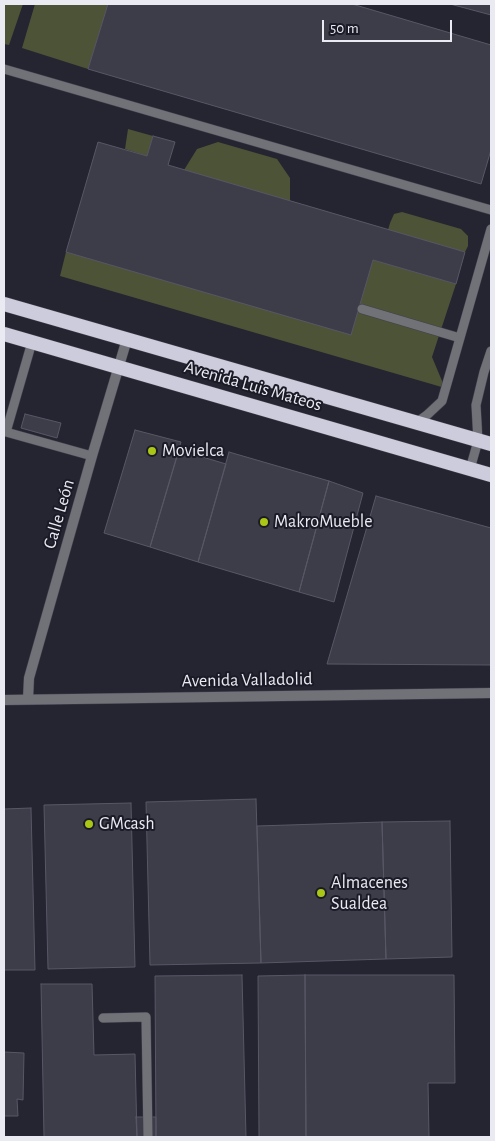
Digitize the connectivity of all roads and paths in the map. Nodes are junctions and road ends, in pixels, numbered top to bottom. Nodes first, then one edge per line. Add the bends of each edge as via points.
1 (4, 69) edge
2 (491, 210) edge
3 (491, 229) edge
4 (4, 304) edge
5 (362, 309) dead end
6 (4, 334) edge
7 (460, 338) junction
8 (127, 339) junction
9 (32, 342) junction
10 (491, 351) edge
11 (118, 367) junction
12 (416, 424) junction
13 (485, 443) edge
14 (92, 456) junction
15 (470, 469) junction
16 (491, 475) edge
17 (491, 693) edge
18 (28, 699) junction
19 (4, 700) edge
20 (103, 1018) dead end
21 (148, 1137) edge

1 - 2 lane
3 - 7 lane
4 - 8 highway, Avenida Luis Mateos
5 - 7 lane
6 - 9 highway, Avenida Luis Mateos
7 - 12 lane via 442,401
8 - 11 street, Calle León
8 - 12 highway, Avenida Luis Mateos
9 - 11 highway, Avenida Luis Mateos
9 - 14 lane via 6,432
10 - 13 lane via 476,405
11 - 14 street, Calle León
11 - 15 highway, Avenida Luis Mateos
12 - 13 highway, Avenida Luis Mateos
13 - 15 lane
14 - 18 street, Calle León via 29,678
15 - 16 highway, Avenida Luis Mateos
17 - 18 street, Avenida Valladolid
18 - 19 street, Avenida Valladolid
20 - 21 lane via 146,1018

